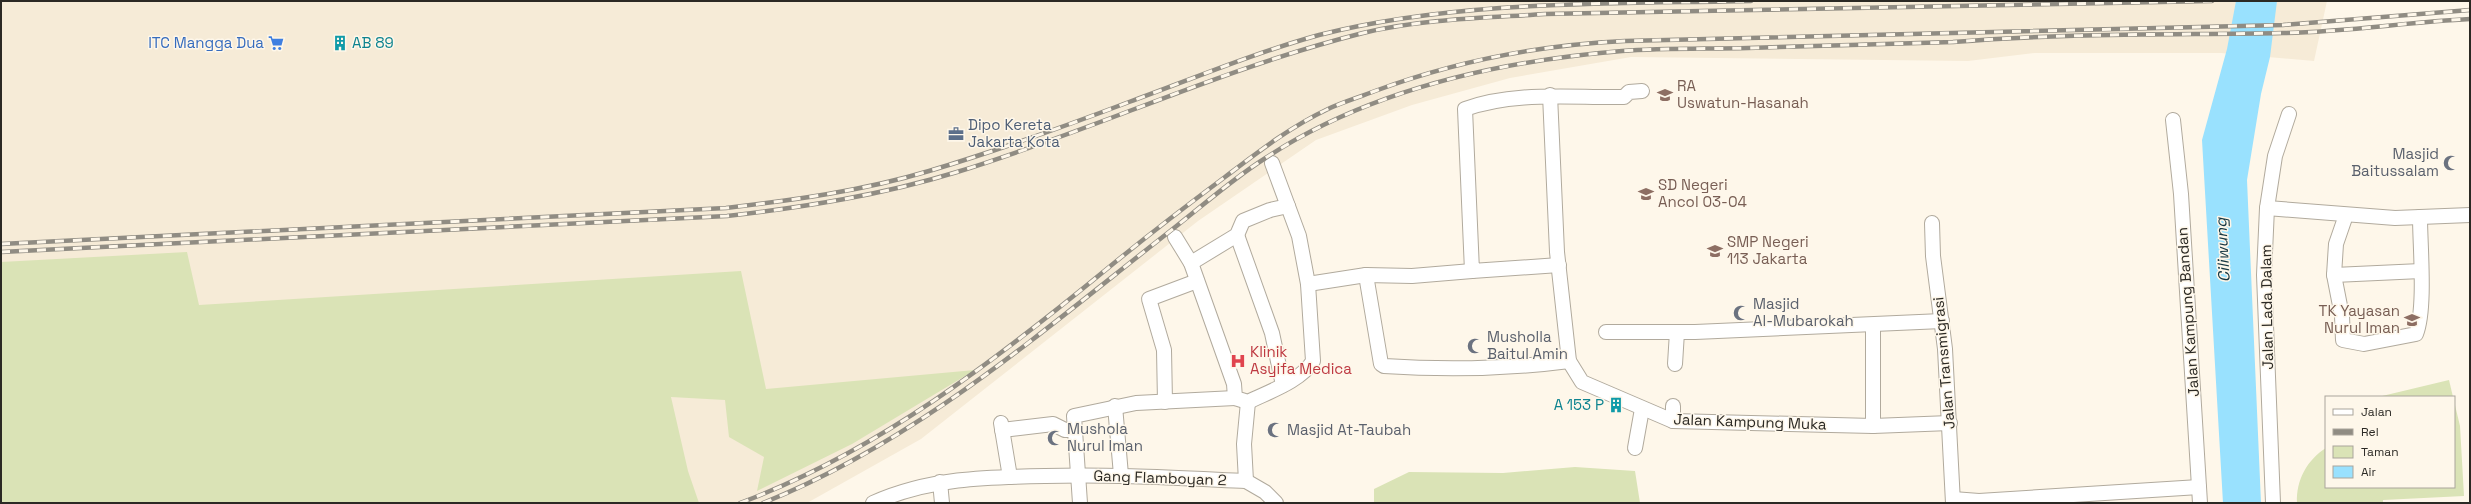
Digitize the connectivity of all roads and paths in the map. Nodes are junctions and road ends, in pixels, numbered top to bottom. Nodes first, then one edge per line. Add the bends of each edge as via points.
1 (1642, 91) dead end
2 (1550, 95) junction
3 (2289, 114) dead end
4 (2173, 120) dead end
5 (1272, 164) dead end
6 (1288, 206) junction
7 (2267, 208) junction
8 (2346, 214) junction
9 (2470, 215) edge
10 (2420, 217) junction
11 (1932, 223) dead end
12 (1237, 234) junction
13 (1175, 237) dead end
14 (1191, 263) junction
15 (1558, 265) junction
16 (1472, 271) junction
17 (2421, 271) junction
18 (1366, 275) junction
19 (2334, 276) junction
20 (1197, 280) junction
21 (1308, 284) junction
22 (1942, 321) junction
23 (1873, 326) junction
24 (1606, 332) dead end
25 (1677, 332) junction
26 (1569, 361) junction
27 (1675, 364) dead end
28 (1283, 385) junction
29 (1241, 400) junction
30 (1165, 402) junction
31 (1115, 406) junction
32 (1673, 406) dead end
33 (1642, 409) junction
34 (1673, 421) junction
35 (1950, 423) junction
36 (1873, 426) junction
37 (1075, 430) junction
38 (1635, 448) dead end
39 (1078, 475) junction
40 (1121, 475) junction
41 (1010, 477) junction
42 (1246, 481) junction
43 (940, 482) junction
44 (2199, 487) junction
45 (1953, 501) edge
46 (873, 503) edge
47 (942, 503) edge
48 (1080, 503) edge
49 (1276, 503) edge
50 (2200, 503) edge
51 (2273, 503) edge

1 - 2 street via 1629,92 1624,97 1575,98
2 - 15 street
2 - 16 street via 1465,109
3 - 7 street, Jalan Lada Dalam via 2275,156
4 - 44 street, Jalan Kampung Bandan via 2181,194
5 - 6 street
6 - 12 street via 1243,221
6 - 21 street via 1298,233
7 - 8 street
7 - 51 street, Jalan Lada Dalam via 2264,275
8 - 10 street
8 - 19 street via 2336,244
9 - 10 street
10 - 17 street
11 - 22 street, Jalan Transmigrasi
12 - 14 street
12 - 28 street via 1272,333
13 - 14 street
14 - 20 street
15 - 16 street
15 - 26 street
16 - 18 street via 1412,276
17 - 19 street
17 - 19 street via 2420,325 2416,334 2364,344 2343,340 2342,316
18 - 21 street
18 - 26 street via 1381,364 1384,366 1455,369
20 - 29 street
20 - 30 street via 1149,300 1164,350
21 - 28 street via 1313,361
22 - 23 street
22 - 35 street, Jalan Transmigrasi
23 - 25 street
23 - 36 street
24 - 25 street
25 - 27 street
26 - 33 street, Jalan Kampung Muka via 1582,382
28 - 29 street
29 - 30 street
29 - 42 street
30 - 31 street via 1136,402
31 - 37 street via 1074,416
31 - 40 street
32 - 34 street
33 - 34 street, Jalan Kampung Muka
33 - 38 street
34 - 36 street, Jalan Kampung Muka
35 - 36 street, Jalan Kampung Muka
35 - 45 street, Jalan Transmigrasi
37 - 39 street
37 - 41 street via 1065,430 1053,424 1002,427
39 - 40 street, Gang Flamboyan 2
39 - 41 street
39 - 48 street, Gang Flamboyan 2
40 - 42 street, Gang Flamboyan 2
41 - 43 street
42 - 49 street via 1265,492
43 - 46 street via 917,486
43 - 47 street
44 - 45 street
44 - 50 street, Jalan Kampung Bandan

